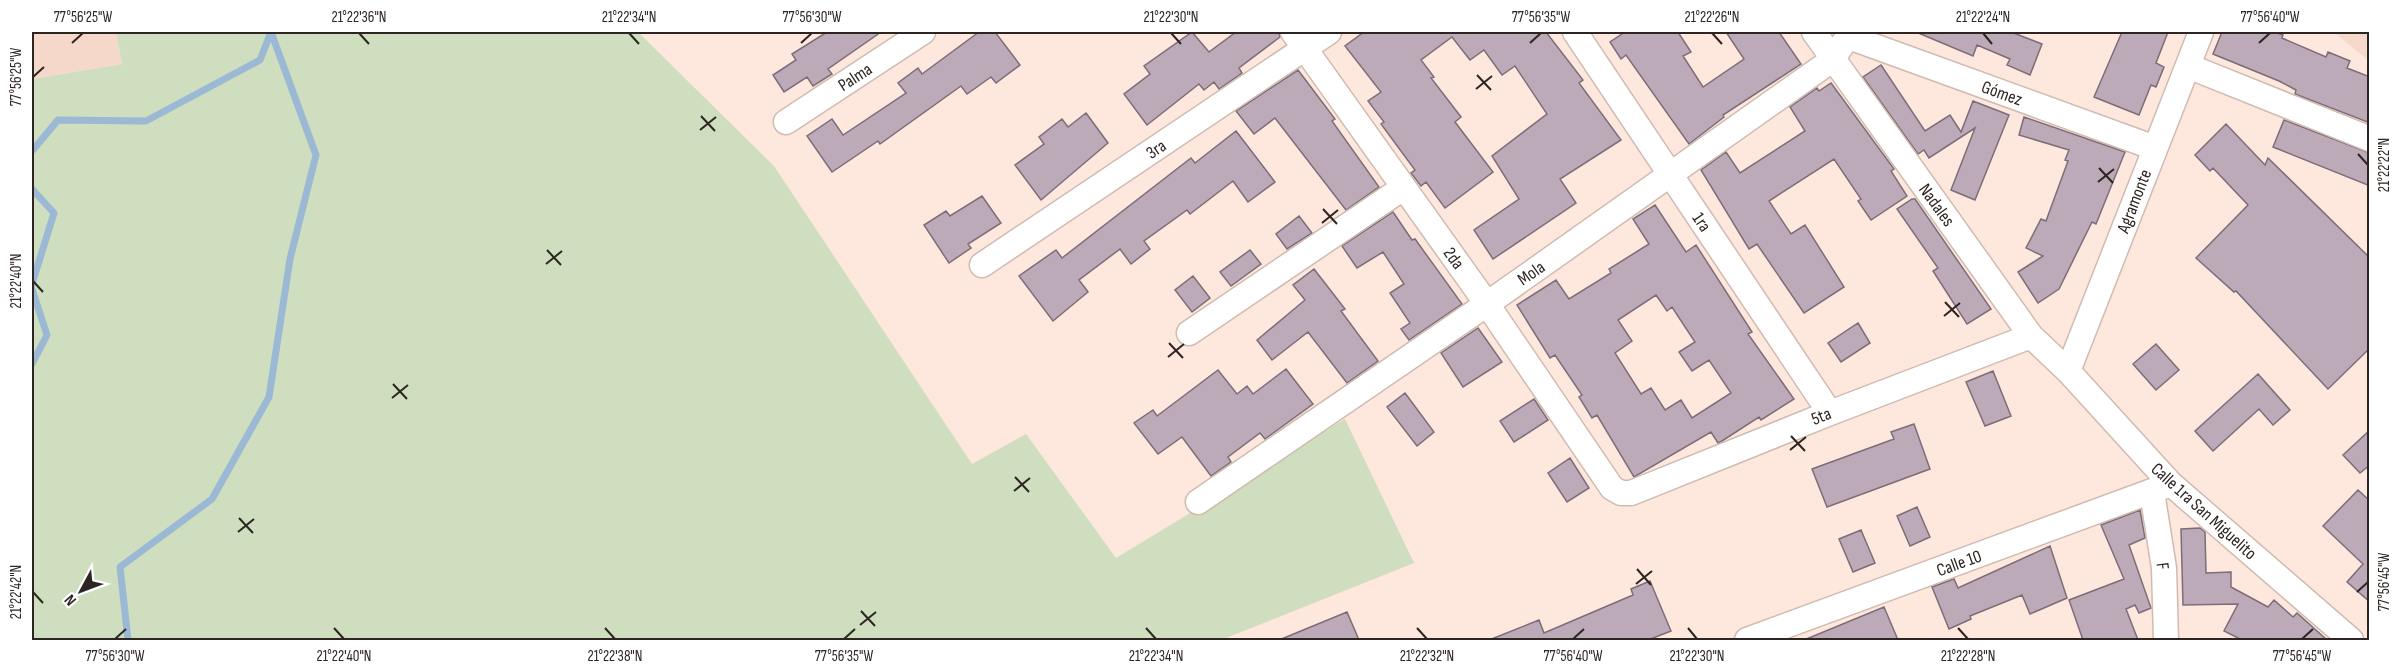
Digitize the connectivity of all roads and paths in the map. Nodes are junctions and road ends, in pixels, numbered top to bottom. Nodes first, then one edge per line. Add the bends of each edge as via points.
1 (923, 32) edge
2 (1329, 32) edge
3 (1575, 32) edge
4 (1814, 32) edge
5 (2201, 32) edge
6 (1850, 34) edge
7 (1299, 41) edge
8 (1833, 60) junction
9 (2188, 66) junction
10 (786, 122) dead end
11 (2370, 139) edge
12 (2155, 148) junction
13 (1671, 175) junction
14 (1403, 188) junction
15 (982, 264) dead end
16 (1487, 304) junction
17 (1190, 333) dead end
18 (2031, 336) junction
19 (2067, 371) junction
20 (1830, 413) junction
21 (1612, 488) joint
22 (2161, 488) junction
23 (1198, 502) dead end
24 (1747, 640) edge
25 (2166, 640) edge
26 (2351, 640) edge

1 - 10 street, Palma
2 - 7 street, 3ra
3 - 13 street, 1ra
4 - 8 street, Nadales
5 - 9 street, Agramonte
6 - 8 street, Mola
6 - 12 street, Gómez
7 - 14 street, 2da
7 - 15 street, 3ra
8 - 13 street, Mola
8 - 18 street, Nadales
9 - 11 street
9 - 12 street, Agramonte
12 - 19 street, Agramonte
13 - 16 street, Mola
13 - 20 street, 1ra
14 - 16 street, 2da
14 - 17 street
16 - 21 street, 2da
16 - 23 street, Mola
18 - 19 street, Nadales
18 - 20 street, 5ta
19 - 22 street, Calle 1ra San Miguelito
20 - 21 street, 5ta via 1631,493
22 - 24 street, Calle 10
22 - 25 street, F
22 - 26 street, Calle 1ra San Miguelito

